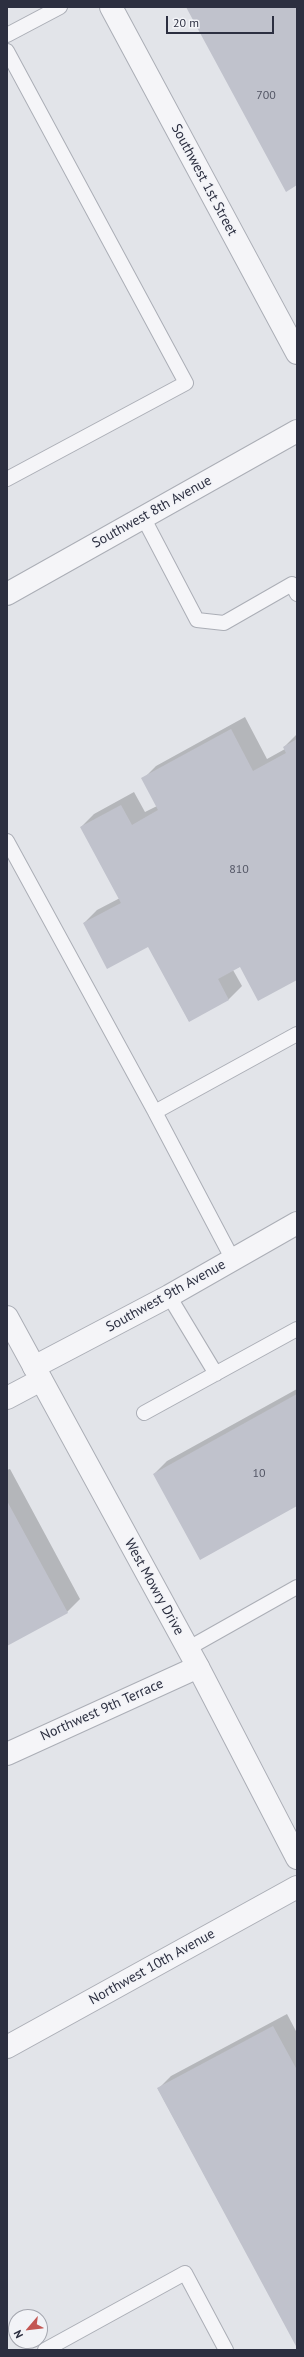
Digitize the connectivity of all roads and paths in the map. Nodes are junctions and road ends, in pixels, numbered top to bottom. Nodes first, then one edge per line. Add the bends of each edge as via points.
1 (60, 7) edge
2 (111, 7) edge
3 (7, 35) edge
4 (7, 51) edge
5 (297, 353) edge
6 (297, 431) edge
7 (7, 479) edge
8 (143, 517) junction
9 (7, 594) edge
10 (297, 594) edge
11 (7, 841) edge
12 (297, 1034) edge
13 (156, 1112) junction
14 (297, 1223) edge
15 (233, 1260) junction
16 (170, 1296) junction
17 (7, 1317) edge
18 (297, 1329) edge
19 (38, 1373) junction
20 (216, 1374) junction
21 (7, 1398) edge
22 (144, 1413) dead end
23 (297, 1587) edge
24 (193, 1658) junction
25 (7, 1754) edge
26 (297, 1858) edge
27 (297, 1887) edge
28 (7, 2047) edge
29 (45, 2350) edge
30 (226, 2350) edge

1 - 3 lane
2 - 5 street, Southwest 1st Street
4 - 7 lane via 186,383
6 - 8 street, Southwest 8th Avenue
8 - 9 street, Southwest 8th Avenue
8 - 10 lane via 198,620 224,623 292,584
11 - 13 lane
12 - 13 lane
13 - 15 lane
14 - 15 street, Southwest 9th Avenue
15 - 16 street, Southwest 9th Avenue
16 - 19 street, Southwest 9th Avenue
16 - 20 lane
17 - 19 street, West Mowry Drive
18 - 20 lane
19 - 21 street, Southwest 9th Avenue
19 - 24 street, West Mowry Drive
20 - 22 lane
23 - 24 lane
24 - 25 street, Northwest 9th Terrace
24 - 26 street, West Mowry Drive
27 - 28 street, Northwest 10th Avenue
29 - 30 lane via 185,2273

